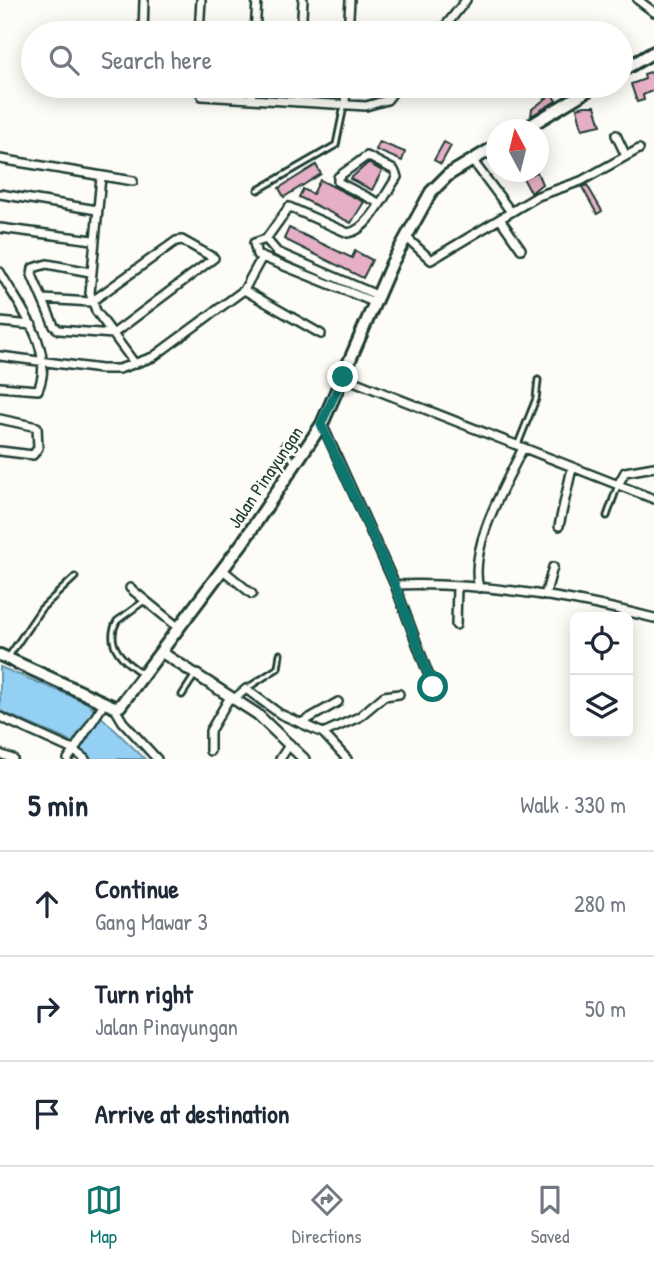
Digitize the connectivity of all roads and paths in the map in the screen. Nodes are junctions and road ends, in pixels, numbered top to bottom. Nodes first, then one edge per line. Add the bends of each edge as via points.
1 (145, 0) edge
2 (201, 0) edge
3 (257, 0) edge
4 (303, 0) edge
5 (350, 0) edge
6 (466, 0) edge
7 (638, 0) edge
8 (654, 12) edge
9 (144, 21) edge
10 (200, 21) edge
11 (256, 21) edge
12 (302, 21) edge
13 (349, 21) edge
14 (449, 21) edge
15 (654, 52) edge
16 (633, 64) edge
17 (235, 98) edge
18 (298, 98) edge
19 (345, 98) edge
20 (389, 98) edge
21 (575, 98) edge
22 (251, 99) joint
23 (298, 102) junction
24 (345, 104) junction
25 (541, 119) edge
26 (616, 135) dead end
27 (639, 149) dead end
28 (486, 153) edge
29 (626, 156) junction
30 (0, 159) edge
31 (473, 161) junction
32 (101, 177) junction
33 (133, 181) dead end
34 (258, 190) dead end
35 (0, 194) edge
36 (379, 203) junction
37 (97, 210) junction
38 (511, 212) junction
39 (500, 219) junction
40 (0, 228) edge
41 (406, 237) junction
42 (266, 239) junction
43 (93, 240) junction
44 (521, 249) dead end
45 (262, 257) junction
46 (280, 258) junction
47 (0, 272) edge
48 (90, 272) junction
49 (0, 290) edge
50 (244, 290) junction
51 (11, 291) junction
52 (43, 299) junction
53 (378, 299) junction
54 (91, 302) junction
55 (0, 322) edge
56 (32, 325) junction
57 (113, 334) junction
58 (321, 334) dead end
59 (0, 356) edge
60 (42, 362) junction
61 (135, 363) junction
62 (343, 377) junction
63 (538, 380) dead end
64 (0, 387) edge
65 (0, 419) edge
66 (321, 424) junction
67 (520, 447) junction
68 (0, 451) edge
69 (305, 451) junction
70 (296, 464) junction
71 (654, 467) edge
72 (572, 468) junction
73 (618, 485) junction
74 (654, 499) edge
75 (607, 516) dead end
76 (559, 526) dead end
77 (553, 567) dead end
78 (223, 570) junction
79 (75, 577) dead end
80 (395, 585) junction
81 (457, 586) junction
82 (479, 588) junction
83 (130, 589) dead end
84 (252, 594) dead end
85 (545, 596) junction
86 (145, 601) junction
87 (654, 618) edge
88 (456, 625) dead end
89 (179, 628) junction
90 (161, 652) junction
91 (280, 654) dead end
92 (4, 656) edge
93 (144, 675) junction
94 (195, 676) junction
95 (433, 687) dead end
96 (246, 689) junction
97 (399, 694) dead end
98 (182, 695) dead end
99 (232, 698) junction
100 (338, 702) dead end
101 (109, 707) junction
102 (0, 717) edge
103 (301, 723) junction
104 (323, 733) junction
105 (290, 744) junction
106 (74, 748) junction
107 (210, 751) dead end
108 (0, 754) edge
109 (13, 759) edge
110 (68, 759) edge
111 (85, 759) edge
112 (158, 759) edge
113 (280, 759) edge
114 (304, 759) edge
115 (348, 759) edge

1 - 9 street
2 - 10 street
3 - 11 street
4 - 12 street
5 - 13 street
6 - 14 street
7 - 8 street
15 - 16 main road
17 - 22 street
18 - 23 street
19 - 24 street
20 - 24 street via 371,106
21 - 25 main road
22 - 23 street
23 - 24 street
24 - 34 lane via 336,145
26 - 29 street
27 - 29 street
28 - 31 main road, Jalan Pinayungan
29 - 38 street
30 - 32 street
31 - 38 street
31 - 41 main road, Jalan Pinayungan via 440,182
32 - 33 street
32 - 37 street
35 - 37 street
36 - 36 street via 397,173 367,156 338,177
36 - 42 street via 359,229 348,233 289,207
37 - 43 street
38 - 39 street
39 - 41 street via 431,260
39 - 44 street
40 - 43 street
41 - 53 main road, Jalan Pinayungan
42 - 45 street via 257,240 253,248
42 - 46 street
43 - 48 street
45 - 46 street
45 - 50 street
46 - 53 street
47 - 51 street
48 - 52 street via 35,265 32,275
48 - 54 street
49 - 51 street
50 - 58 street
50 - 61 street via 153,357
51 - 56 street
52 - 54 street
52 - 57 street via 59,330
53 - 62 main road, Jalan Pinayungan
54 - 57 street
54 - 57 street via 176,241 212,255 212,261
55 - 56 street
56 - 60 street
57 - 61 street
59 - 60 street
60 - 61 street via 101,369
60 - 64 street via 38,390
62 - 66 main road, Jalan Pinayungan
62 - 67 street
63 - 67 lane
65 - 68 street via 32,424 39,434 33,455
66 - 69 main road, Jalan Pinayungan
66 - 80 street
67 - 72 street
67 - 82 street via 484,531 476,568
69 - 70 main road, Jalan Pinayungan
69 - 70 lane via 292,443 283,447
70 - 78 main road, Jalan Pinayungan
71 - 73 street via 625,472
72 - 73 street
72 - 76 street
73 - 74 street
73 - 75 lane
77 - 85 street
78 - 84 street
78 - 89 main road, Jalan Pinayungan
79 - 92 lane via 41,609
80 - 81 street
80 - 95 street
81 - 82 street
81 - 88 street
82 - 85 street
83 - 86 street
85 - 87 street
86 - 89 street
86 - 93 lane via 117,621 112,638 122,658
89 - 90 main road, Jalan Pinayungan
90 - 93 main road, Jalan Pinayungan
90 - 94 street
91 - 96 lane via 278,668
92 - 101 main road
93 - 101 main road, Jalan Pinayungan
94 - 98 lane
94 - 99 street
96 - 99 street
96 - 103 street
97 - 104 street via 384,696 359,717
99 - 105 street
99 - 107 street via 209,731
100 - 103 street
101 - 106 street
101 - 112 street
102 - 106 street
103 - 104 street
104 - 115 street
105 - 113 street
105 - 114 street
106 - 110 street
106 - 111 street
108 - 109 street

